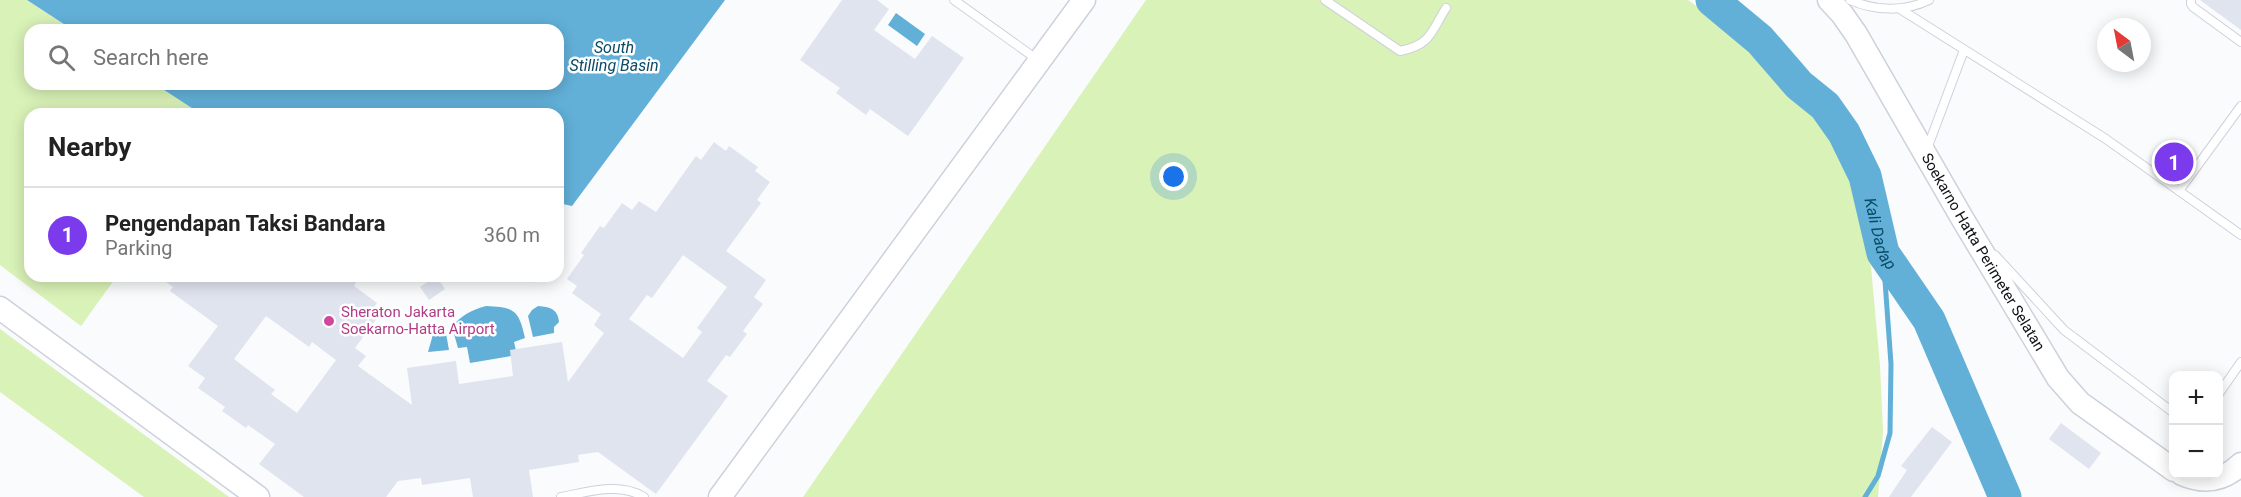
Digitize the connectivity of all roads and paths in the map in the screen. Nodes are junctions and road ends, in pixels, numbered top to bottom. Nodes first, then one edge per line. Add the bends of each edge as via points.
1 (954, 0) edge
2 (1084, 0) edge
3 (1325, 0) edge
4 (1829, 0) edge
5 (1850, 0) edge
6 (1929, 0) edge
7 (2191, 0) edge
8 (1446, 8) dead end
9 (1900, 9) junction
10 (2241, 42) edge
11 (1964, 50) junction
12 (1039, 60) junction
13 (2241, 106) edge
14 (1925, 155) junction
15 (2179, 191) junction
16 (1962, 218) junction
17 (2241, 235) edge
18 (0, 308) edge
19 (2241, 362) edge
20 (2223, 388) edge
21 (2169, 410) edge
22 (2241, 464) edge
23 (2169, 466) edge
24 (2223, 476) edge
25 (2197, 479) edge
26 (2214, 479) edge
27 (258, 497) edge
28 (561, 497) edge
29 (644, 497) edge
30 (720, 497) edge

1 - 12 lane
2 - 12 street
3 - 8 lane via 1400,51 1426,41
4 - 14 street, Soekarno Hatta Perimeter Selatan via 1856,34
5 - 9 lane via 1863,6
6 - 9 lane
7 - 10 lane via 2193,7
9 - 11 lane
11 - 14 lane
11 - 15 lane via 2106,139
12 - 30 street
13 - 15 lane
14 - 16 street, Soekarno Hatta Perimeter Selatan
15 - 17 lane
16 - 21 lane via 2064,330
16 - 23 street, Soekarno Hatta Perimeter Selatan via 2072,396
18 - 27 street
19 - 20 lane
22 - 24 street
25 - 26 street
28 - 29 lane via 623,489

